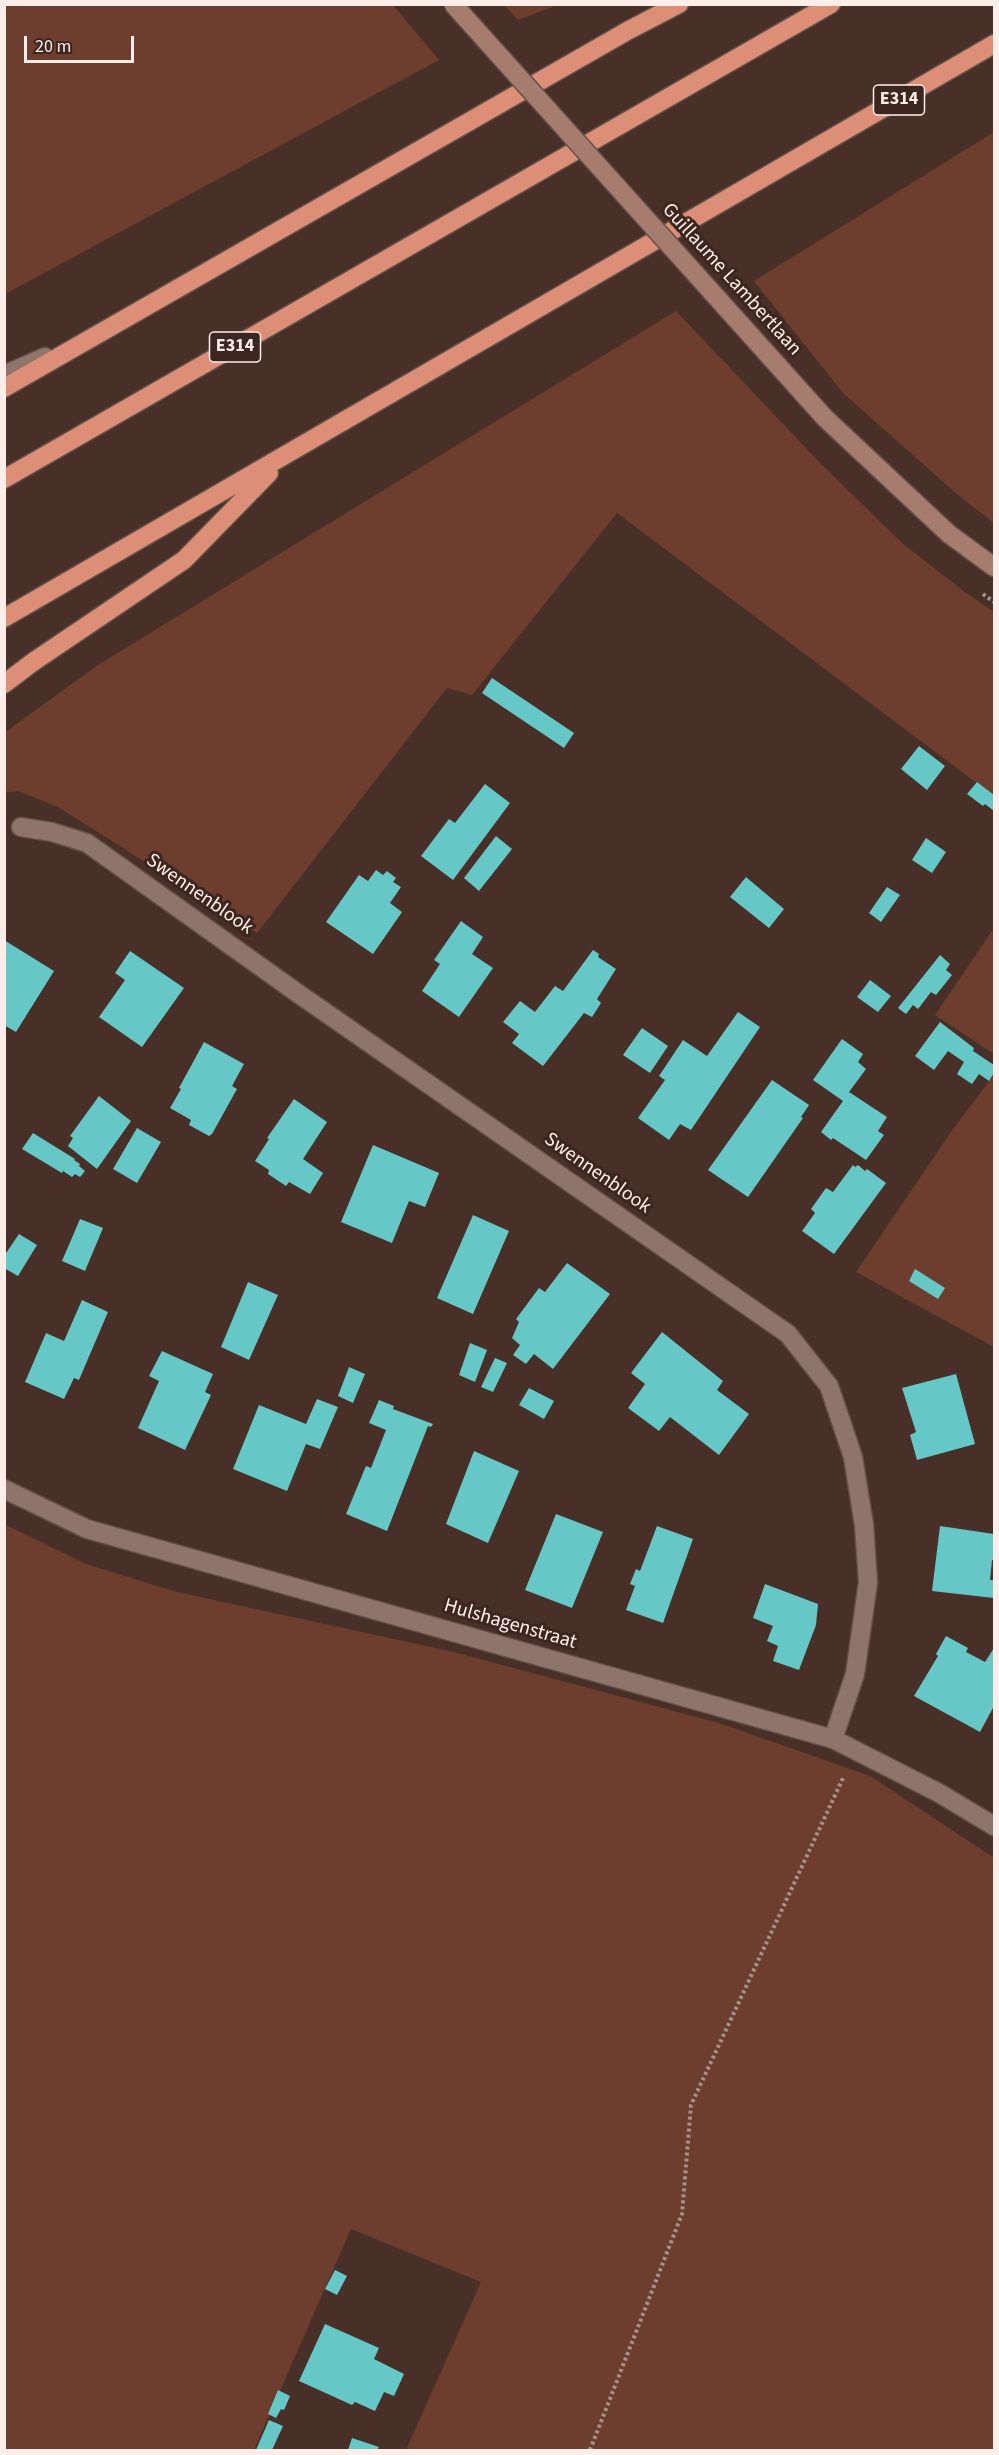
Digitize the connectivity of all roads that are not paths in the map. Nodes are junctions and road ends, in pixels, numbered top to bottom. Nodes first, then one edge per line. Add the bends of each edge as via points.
1 (453, 4) edge
2 (679, 4) edge
3 (831, 4) edge
4 (994, 44) edge
5 (101, 331) junction
6 (4, 375) edge
7 (4, 388) edge
8 (287, 456) junction
9 (4, 479) edge
10 (994, 567) edge
11 (4, 618) edge
12 (4, 684) edge
13 (21, 827) dead end
14 (4, 1489) edge
15 (833, 1739) junction
16 (994, 1826) edge

1 - 10 street, Guillaume Lambertlaan, bridge via 825,418 949,534
2 - 5 highway
3 - 9 highway, E314
4 - 8 highway, E314
5 - 6 street
5 - 7 highway
8 - 11 highway, E314
8 - 12 highway via 184,560
13 - 15 street, Swennenblook via 87,843 788,1334 829,1386 853,1457 864,1525 868,1582 862,1628 855,1674
14 - 15 street, Hulshagenstraat via 87,1529
15 - 16 street, Hulshagenstraat

